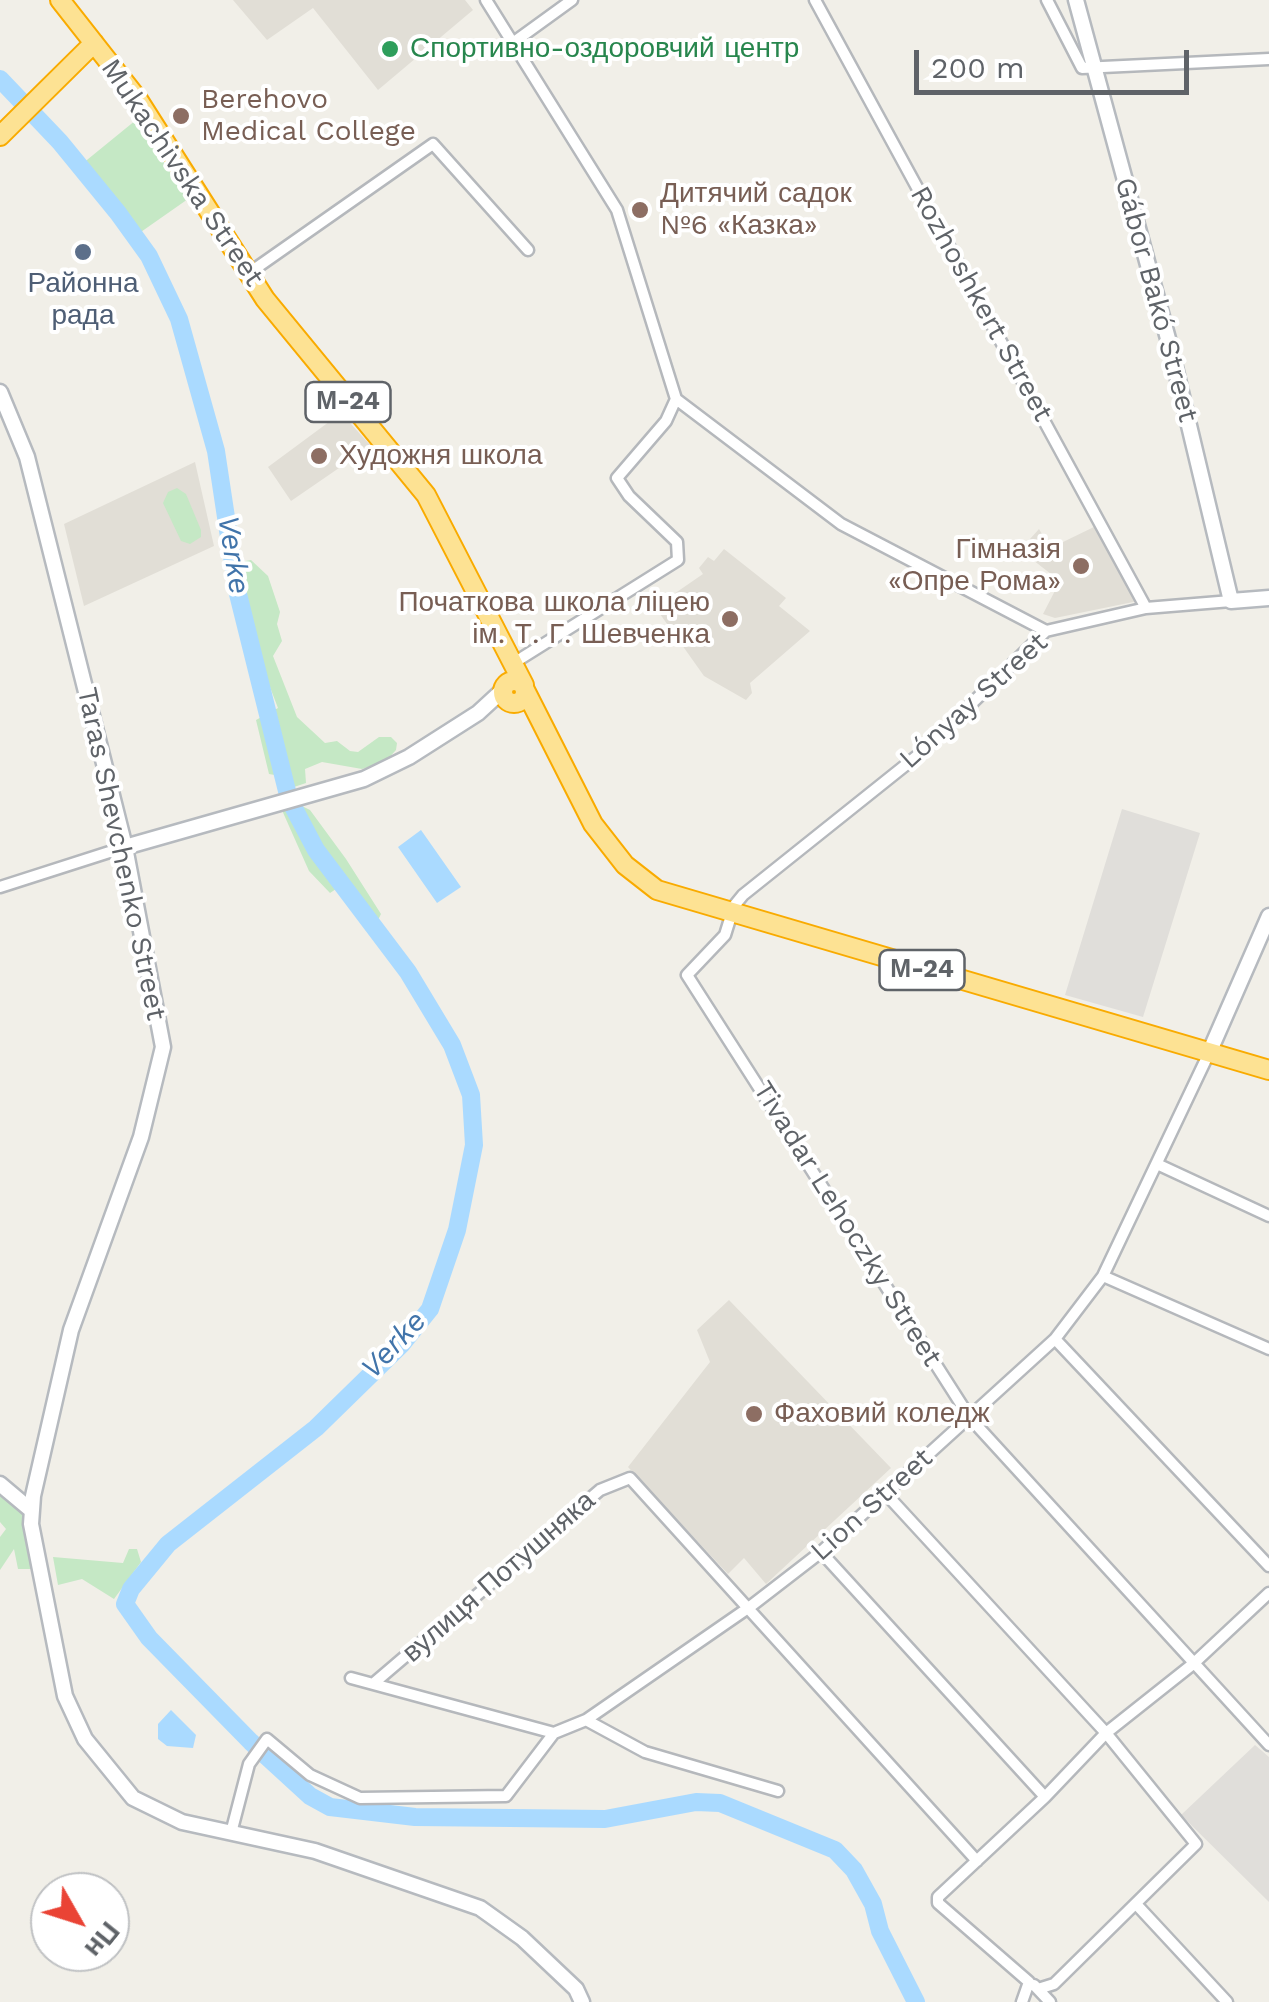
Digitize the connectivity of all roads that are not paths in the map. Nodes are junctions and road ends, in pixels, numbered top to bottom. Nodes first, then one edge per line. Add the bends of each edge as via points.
1 (60, 0) edge
2 (486, 0) edge
3 (572, 0) edge
4 (815, 0) edge
5 (1047, 0) edge
6 (1076, 0) edge
7 (514, 42) junction
8 (94, 43) junction
9 (1269, 59) edge
10 (1094, 69) junction
11 (6, 130) edge
12 (528, 250) dead end
13 (249, 273) junction
14 (0, 392) edge
15 (676, 399) junction
16 (1269, 598) edge
17 (1231, 601) junction
18 (1146, 608) junction
19 (1046, 630) junction
20 (512, 681) junction
21 (126, 847) junction
22 (1, 885) edge
23 (730, 915) junction
24 (1269, 916) edge
25 (1209, 1053) junction
26 (1269, 1070) edge
27 (1157, 1164) junction
28 (1269, 1216) edge
29 (1104, 1276) junction
30 (1056, 1339) junction
31 (1269, 1349) edge
32 (970, 1418) junction
33 (0, 1484) edge
34 (886, 1494) junction
35 (32, 1511) junction
36 (822, 1552) junction
37 (1269, 1566) edge
38 (1269, 1593) edge
39 (751, 1606) junction
40 (1193, 1664) junction
41 (351, 1678) dead end
42 (374, 1683) junction
43 (586, 1720) junction
44 (554, 1733) junction
45 (1106, 1733) junction
46 (1269, 1746) edge
47 (778, 1791) dead end
48 (1045, 1798) junction
49 (231, 1832) junction
50 (976, 1860) junction
51 (1136, 1904) junction
52 (1034, 1985) junction
53 (582, 2002) edge
54 (1022, 2002) edge
55 (1050, 2002) edge
56 (1227, 2002) edge

1 - 8 highway, М-24
2 - 7 street
3 - 7 street
4 - 18 street, Rozhoshkert Street
5 - 10 street via 1073,58
6 - 10 street, Gábor Bakó Street
7 - 15 street via 617,210
8 - 11 highway
8 - 13 highway, Mukachivska Street / М-24
9 - 10 street
10 - 17 street, Gábor Bakó Street
12 - 13 street via 433,144
13 - 20 highway, Mukachivska Street / М-24 via 426,495
14 - 21 street, Taras Shevchenko Street via 27,457
15 - 19 street via 842,524
15 - 20 street via 666,421 617,478 677,542 678,560
16 - 17 street, Lónyay Street
17 - 18 street, Lónyay Street
18 - 19 street, Lónyay Street
19 - 23 street, Lónyay Street via 922,752 743,894
20 - 21 street via 478,713 379,772
20 - 23 highway, М-24 via 593,824 625,864 657,890
21 - 22 street
21 - 35 street, Taras Shevchenko Street via 163,1047 141,1137 71,1330
23 - 25 highway, М-24
23 - 32 street, Tivadar Lehoczky Street via 725,935 687,975
24 - 25 street
25 - 26 highway, М-24
25 - 27 street, Lion Street
27 - 28 street
27 - 29 street, Lion Street
29 - 30 street, Lion Street
29 - 31 street
30 - 32 street, Lion Street
30 - 37 street
32 - 34 street, Lion Street
32 - 40 street, Tivadar Lehoczky Street
33 - 35 street
34 - 36 street, Lion Street
34 - 45 street
35 - 49 street, Taras Shevchenko Street via 65,1696 84,1740 133,1798 182,1822
36 - 39 street, Lion Street
36 - 48 street
38 - 40 street
39 - 42 street, вулиця Потушняка via 640,1484 622,1478
39 - 43 street, Lion Street
39 - 50 street
40 - 45 street
40 - 46 street, Tivadar Lehoczky Street
41 - 42 street
42 - 44 street
43 - 44 street, Lion Street
43 - 47 street via 645,1752
44 - 49 street via 506,1796 360,1798 310,1775 267,1739 250,1764
45 - 48 street
45 - 51 street via 1196,1844
48 - 50 street
49 - 53 street, Taras Shevchenko Street via 315,1850 480,1908 522,1938
50 - 52 street via 938,1903
51 - 52 street via 1054,1984
51 - 56 street
52 - 54 street
52 - 55 street

